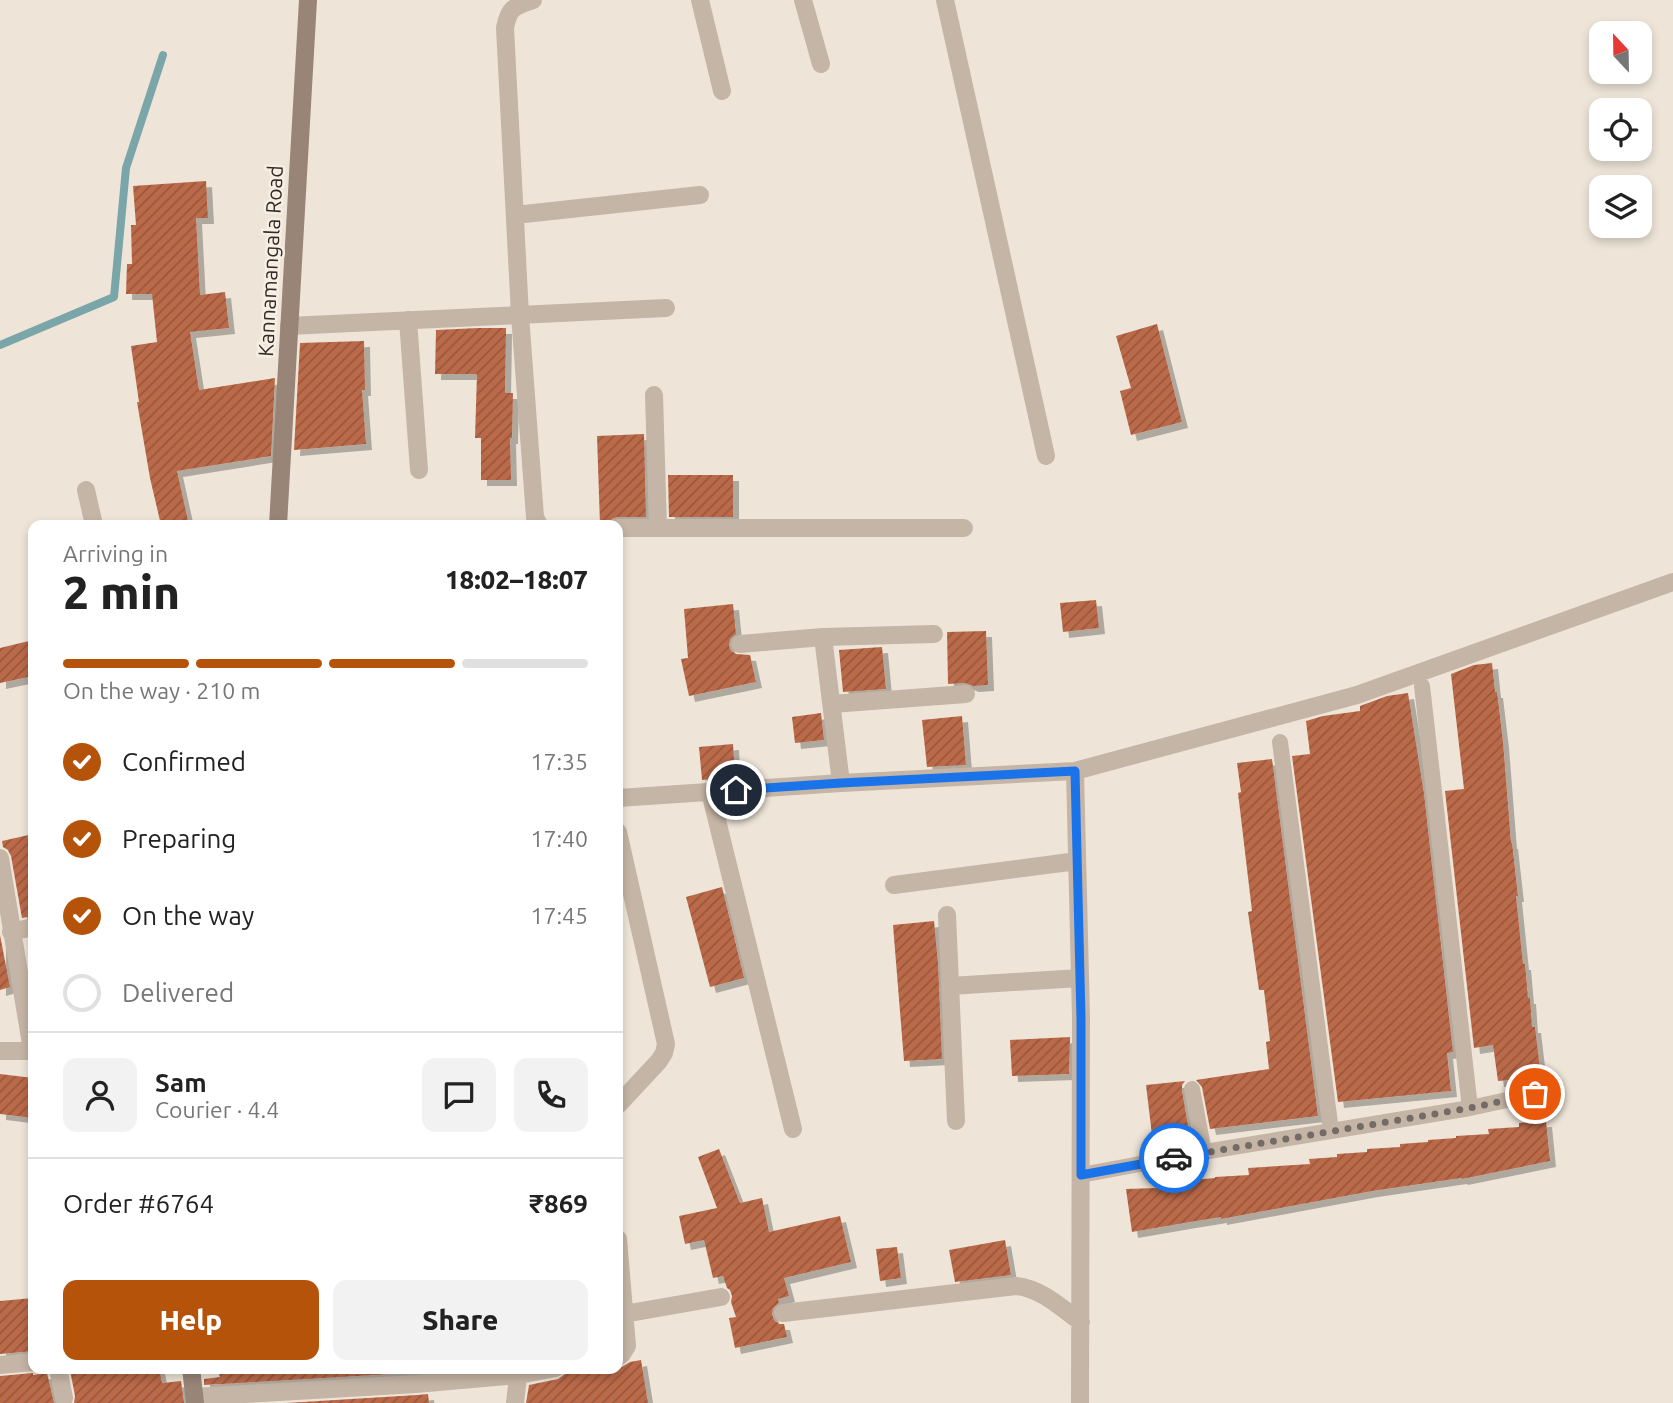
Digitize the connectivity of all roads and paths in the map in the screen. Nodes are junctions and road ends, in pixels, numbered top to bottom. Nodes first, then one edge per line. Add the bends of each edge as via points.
1 (308, 0) edge
2 (533, 0) edge
3 (700, 0) edge
4 (803, 0) edge
5 (945, 0) edge
6 (821, 64) dead end
7 (722, 91) dead end
8 (700, 195) dead end
9 (514, 215) junction
10 (666, 307) dead end
11 (520, 314) junction
12 (408, 320) junction
13 (289, 326) junction
14 (654, 396) dead end
15 (1046, 456) dead end
16 (419, 470) dead end
17 (86, 490) dead end
18 (93, 520) edge
19 (278, 520) edge
20 (536, 520) edge
21 (623, 528) edge
22 (658, 528) junction
23 (964, 528) dead end
24 (1673, 582) edge
25 (934, 634) dead end
26 (823, 637) junction
27 (740, 644) dead end
28 (1422, 686) dead end
29 (965, 694) dead end
30 (832, 704) junction
31 (1280, 742) dead end
32 (1075, 771) junction
33 (841, 783) junction
34 (710, 792) junction
35 (623, 798) edge
36 (623, 854) edge
37 (0, 858) edge
38 (1077, 861) junction
39 (894, 885) dead end
40 (947, 915) dead end
41 (28, 928) edge
42 (11, 932) junction
43 (1080, 978) junction
44 (950, 986) junction
45 (28, 1024) edge
46 (0, 1051) edge
47 (28, 1051) edge
48 (1192, 1089) dead end
49 (1535, 1094) dead end
50 (623, 1100) edge
51 (1470, 1108) junction
52 (956, 1121) dead end
53 (793, 1129) dead end
54 (1331, 1131) junction
55 (1204, 1152) junction
56 (1081, 1175) junction
57 (721, 1297) dead end
58 (623, 1302) edge
59 (783, 1313) dead end
60 (624, 1314) junction
61 (1081, 1322) junction
62 (623, 1352) edge
63 (28, 1362) edge
64 (0, 1365) edge
65 (59, 1374) edge
66 (192, 1374) edge
67 (503, 1374) edge
68 (519, 1374) edge
69 (323, 1396) edge
70 (64, 1398) dead end
71 (195, 1400) edge
72 (515, 1403) edge
73 (1080, 1403) edge

1 - 13 main road, Kannamangala Road
2 - 9 street via 508,14 505,28
3 - 7 street
4 - 6 street
5 - 15 street
8 - 9 street
9 - 11 street
10 - 11 street
11 - 12 street
11 - 20 street
12 - 13 street
12 - 16 street
13 - 19 main road, Kannamangala Road
14 - 22 street
17 - 18 street
21 - 22 street
22 - 23 street
24 - 32 street via 1357,695
25 - 26 street
26 - 27 street
26 - 30 street
28 - 51 lane
29 - 30 street
30 - 33 street
31 - 54 lane
32 - 33 street
32 - 38 street
33 - 34 street
34 - 35 street
34 - 53 street
36 - 50 street via 666,1044 659,1061
37 - 42 street
38 - 39 street
38 - 43 street
40 - 44 street
41 - 42 street
42 - 45 street
43 - 44 street
43 - 56 street
44 - 52 street
46 - 47 street
48 - 55 lane
49 - 51 lane
51 - 54 lane
54 - 55 lane
55 - 56 lane
56 - 61 street
57 - 60 street
58 - 60 street
59 - 61 street via 1016,1286 1040,1292
60 - 62 street via 627,1346
61 - 73 street
63 - 64 street
65 - 70 street
66 - 71 main road
67 - 69 street
68 - 72 street
69 - 71 street

